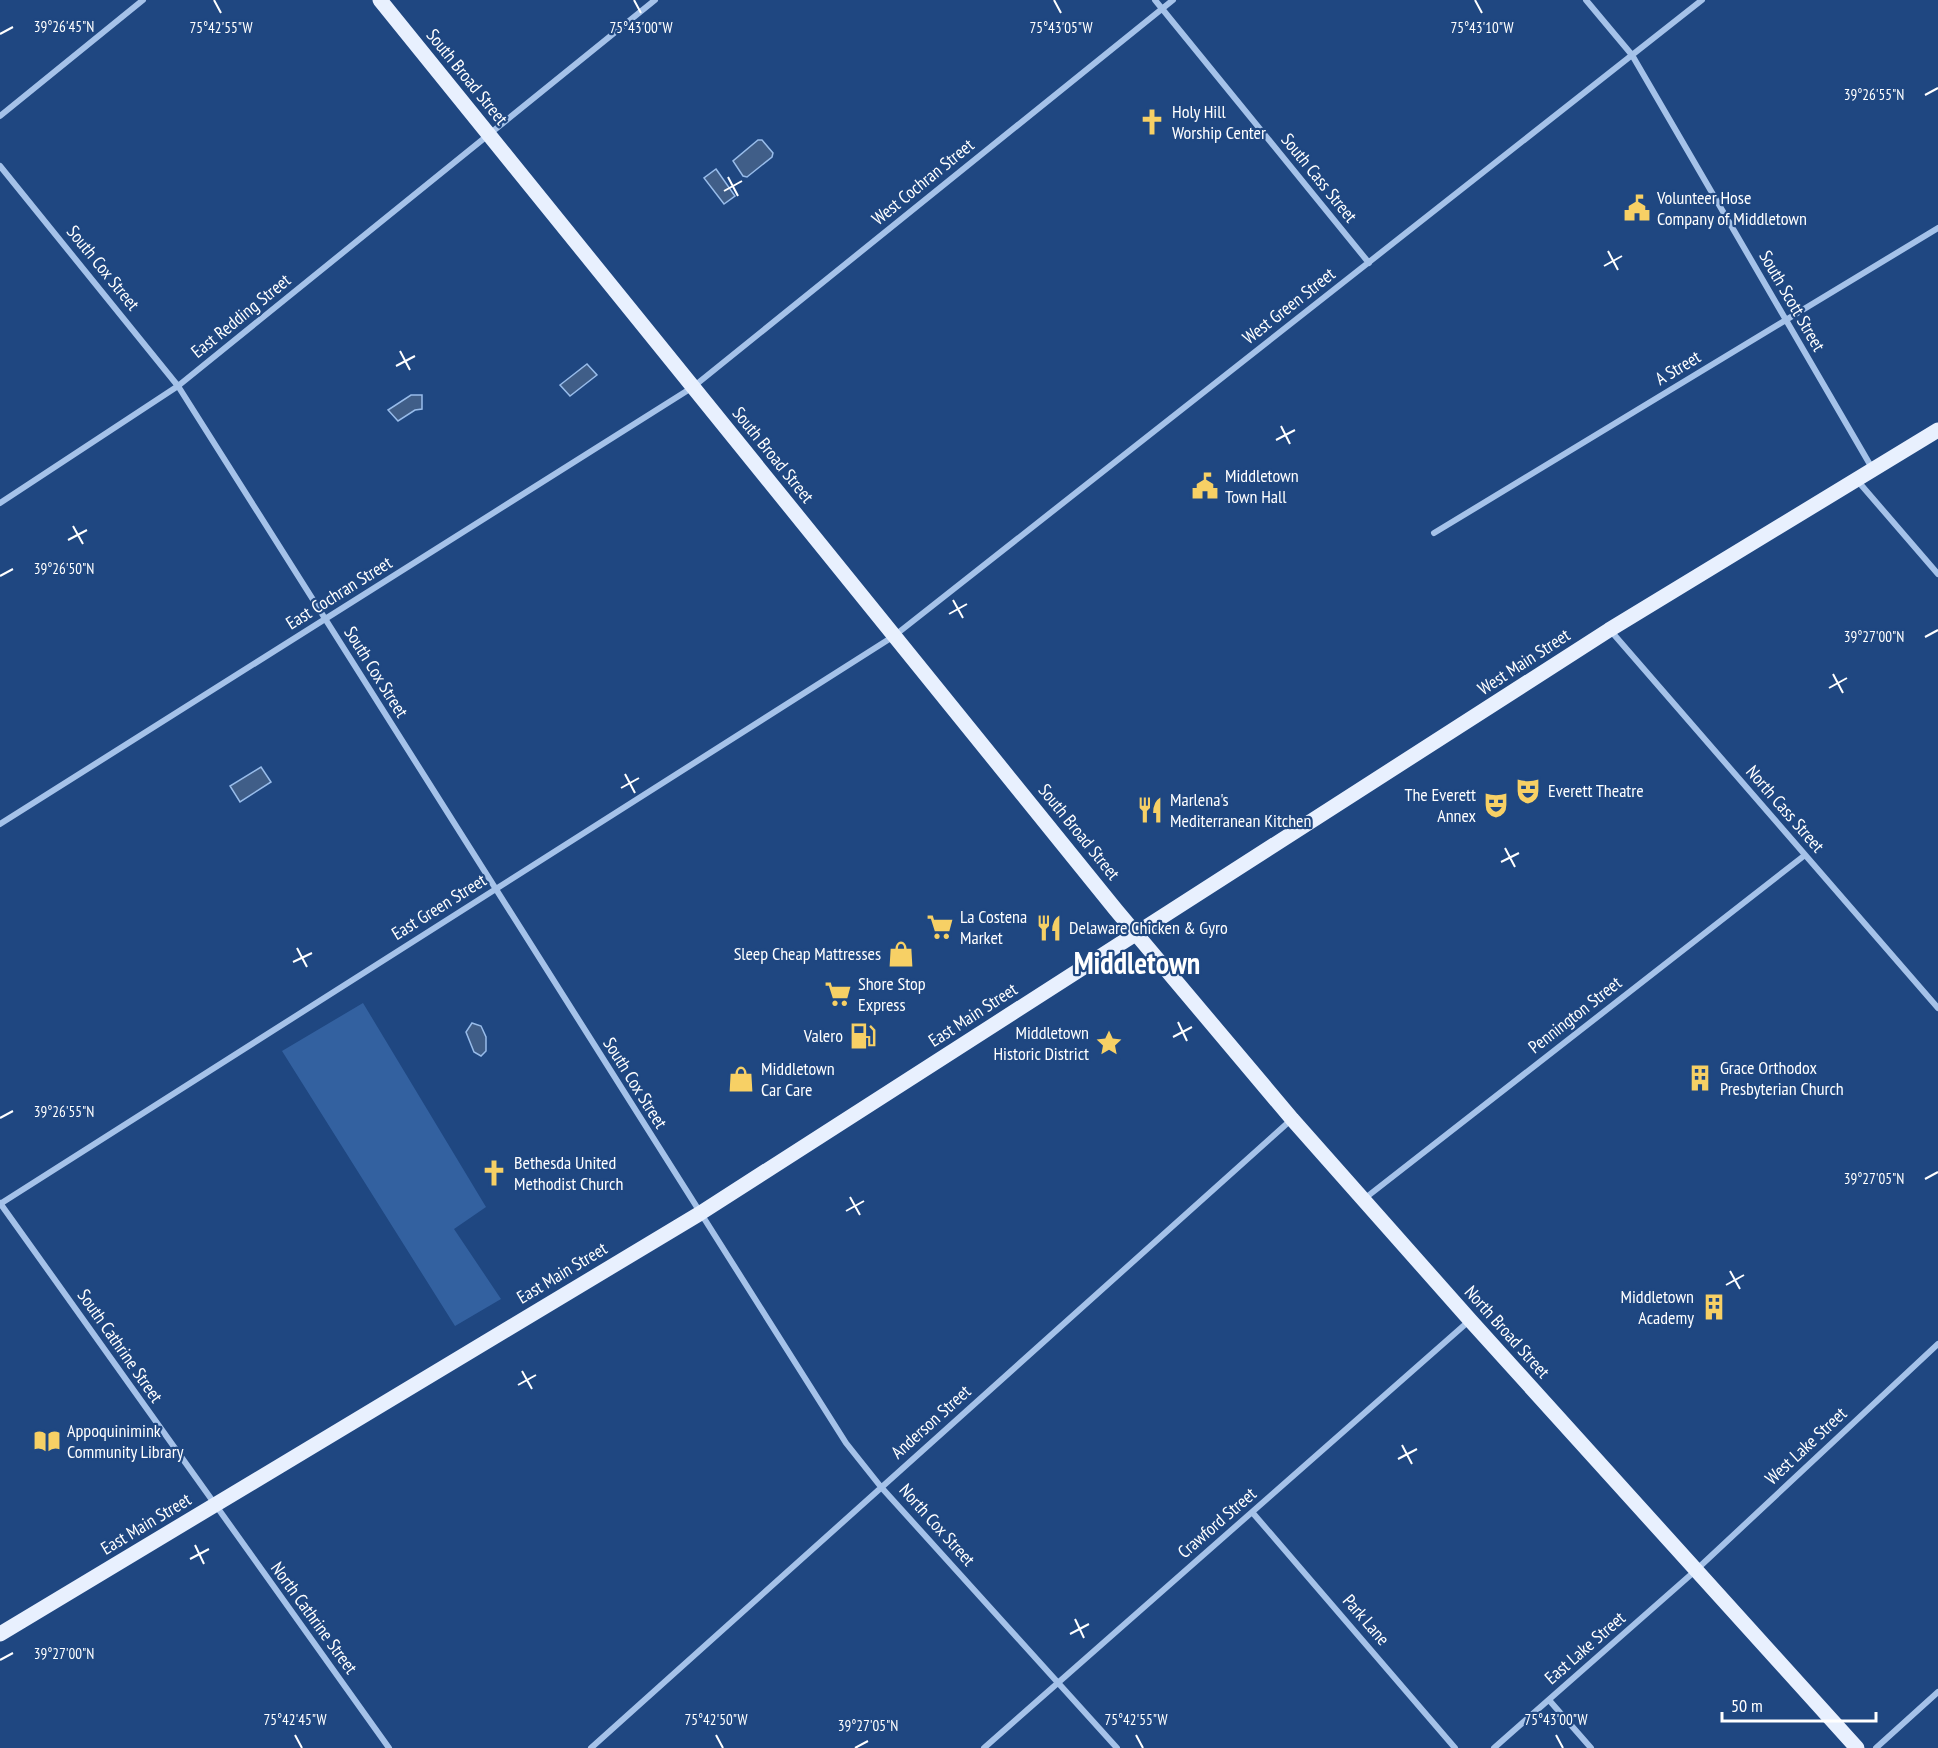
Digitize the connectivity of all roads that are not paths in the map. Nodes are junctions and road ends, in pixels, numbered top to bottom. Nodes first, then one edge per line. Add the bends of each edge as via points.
1 (143, 0) edge
2 (380, 0) edge
3 (655, 0) edge
4 (1155, 0) edge
5 (1173, 0) edge
6 (1586, 0) edge
7 (1702, 0) edge
8 (1162, 9) junction
9 (1632, 55) junction
10 (0, 116) edge
11 (489, 135) junction
12 (0, 166) edge
13 (1938, 228) edge
14 (1369, 262) junction
15 (1786, 320) junction
16 (178, 386) junction
17 (693, 387) junction
18 (1938, 430) edge
19 (1872, 468) junction
20 (1856, 479) junction
21 (0, 503) edge
22 (1434, 533) dead end
23 (1938, 574) edge
24 (325, 619) junction
25 (1609, 630) junction
26 (894, 636) junction
27 (0, 824) edge
28 (1805, 855) junction
29 (496, 889) junction
30 (1136, 933) junction
31 (1938, 1008) edge
32 (1292, 1119) junction
33 (1364, 1199) junction
34 (0, 1204) edge
35 (699, 1214) junction
36 (1470, 1320) junction
37 (1938, 1344) edge
38 (881, 1487) junction
39 (214, 1506) junction
40 (1252, 1512) junction
41 (1695, 1571) junction
42 (0, 1634) edge
43 (1058, 1683) junction
44 (1938, 1692) edge
45 (1549, 1700) junction
46 (389, 1748) edge
47 (591, 1748) edge
48 (984, 1748) edge
49 (1117, 1748) edge
50 (1455, 1748) edge
51 (1494, 1748) edge
52 (1591, 1748) edge
53 (1857, 1748) edge
54 (1876, 1748) edge

1 - 10 street
2 - 11 main road, South Broad Street
3 - 11 street, East Redding Street
4 - 8 street, South Cass Street
5 - 8 street, West Cochran Street
6 - 9 street, South Scott Street
7 - 9 street, West Green Street
8 - 14 street, South Cass Street
8 - 17 street, West Cochran Street
9 - 14 street, West Green Street
9 - 15 street, South Scott Street
11 - 16 street, East Redding Street
11 - 17 main road, South Broad Street
12 - 16 street, South Cox Street
13 - 15 street, A Street
14 - 26 street, West Green Street
15 - 19 street, South Scott Street
15 - 22 street, A Street
16 - 21 street, East Redding Street
16 - 24 street, South Cox Street
17 - 24 street, East Cochran Street
17 - 26 main road, South Broad Street
18 - 19 main road, West Main Street
19 - 20 main road, West Main Street
20 - 23 street
20 - 25 main road, West Main Street
24 - 27 street, East Cochran Street
24 - 29 street, South Cox Street
25 - 28 street, North Cass Street
25 - 30 main road, West Main Street
26 - 29 street, East Green Street
26 - 30 main road, South Broad Street
28 - 31 street, North Cass Street
28 - 33 street, Pennington Street
29 - 34 street, East Green Street
29 - 35 street, South Cox Street
30 - 32 main road, North Broad Street
30 - 35 main road, East Main Street
32 - 33 main road, North Broad Street
32 - 38 street, Anderson Street
33 - 36 main road, North Broad Street
34 - 39 street, South Cathrine Street
35 - 38 street, North Cox Street via 846,1443
35 - 39 main road, East Main Street
36 - 40 street, Crawford Street
36 - 41 main road, North Broad Street
37 - 41 street, West Lake Street
38 - 43 street, North Cox Street
38 - 47 street, Anderson Street
39 - 42 main road, East Main Street
39 - 46 street, North Cathrine Street
40 - 43 street, Crawford Street
40 - 50 street, Park Lane
41 - 45 street, East Lake Street
41 - 53 main road, North Broad Street
43 - 48 street, Crawford Street
43 - 49 street, North Cox Street
44 - 54 street
45 - 51 street, East Lake Street
45 - 52 street

